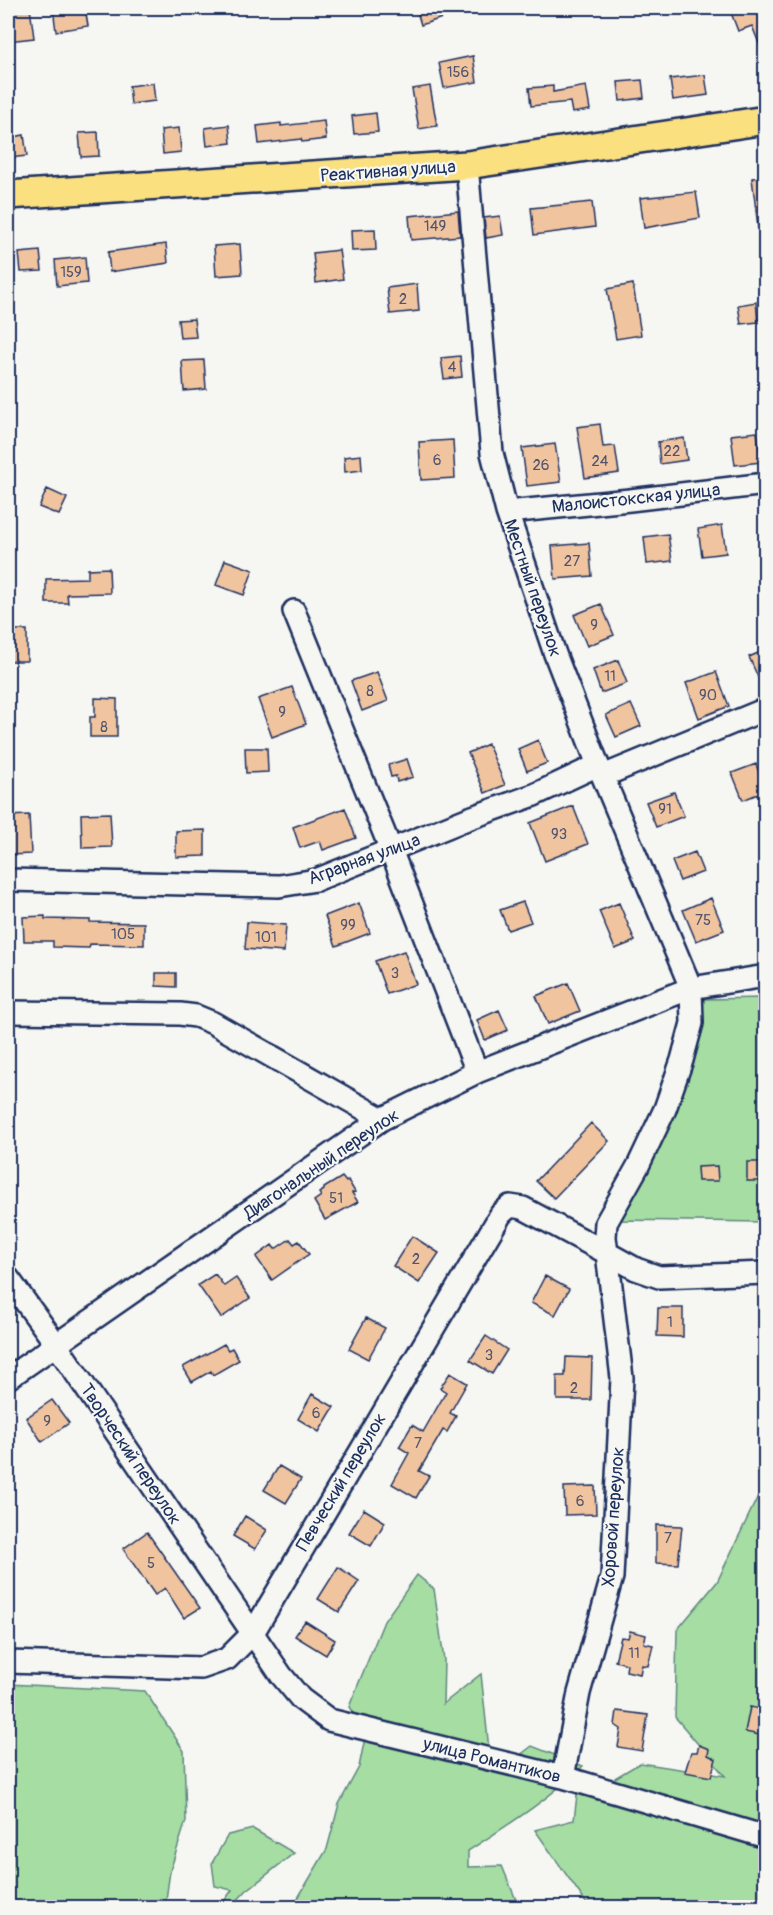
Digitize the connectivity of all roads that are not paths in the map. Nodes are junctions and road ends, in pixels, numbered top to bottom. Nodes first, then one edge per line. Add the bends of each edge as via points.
1 (765, 120) edge
2 (467, 165) junction
3 (8, 195) edge
4 (765, 484) edge
5 (507, 512) junction
6 (294, 610) dead end
7 (765, 709) edge
8 (600, 770) junction
9 (391, 850) junction
10 (8, 880) edge
11 (765, 976) edge
12 (691, 988) junction
13 (8, 1012) edge
14 (477, 1072) junction
15 (382, 1119) junction
16 (607, 1253) junction
17 (765, 1273) edge
18 (8, 1278) edge
19 (57, 1344) junction
20 (8, 1378) edge
21 (252, 1633) junction
22 (8, 1662) edge
23 (563, 1777) junction
24 (765, 1837) edge

1 - 2 main road, Реактивная улица
2 - 3 main road, Реактивная улица
2 - 5 street, Местный переулок via 492,453
4 - 5 street, Малоистокская улица
5 - 8 street, Местный переулок
6 - 9 street
7 - 8 street, Аграрная улица
8 - 9 street, Аграрная улица
8 - 12 street, Местный переулок
9 - 10 street, Аграрная улица via 316,880 279,886
9 - 14 street
11 - 12 street, Диагональный переулок
12 - 14 street, Диагональный переулок
12 - 16 street, Хоровой переулок via 692,1023 682,1060 660,1119 606,1223
13 - 15 street via 196,1016
14 - 15 street, Диагональный переулок
15 - 19 street, Диагональный переулок
16 - 17 street via 659,1276
16 - 21 street, Певческий переулок via 523,1208 510,1206 501,1214
16 - 23 street, Хоровой переулок via 622,1378 612,1577 579,1693
18 - 19 street, Творческий переулок
19 - 20 street, Диагональный переулок
19 - 21 street, Творческий переулок
21 - 22 street, Певческий переулок via 227,1659 201,1668
21 - 23 street, улица Романтиков via 301,1699 329,1719
23 - 24 street, улица Романтиков

